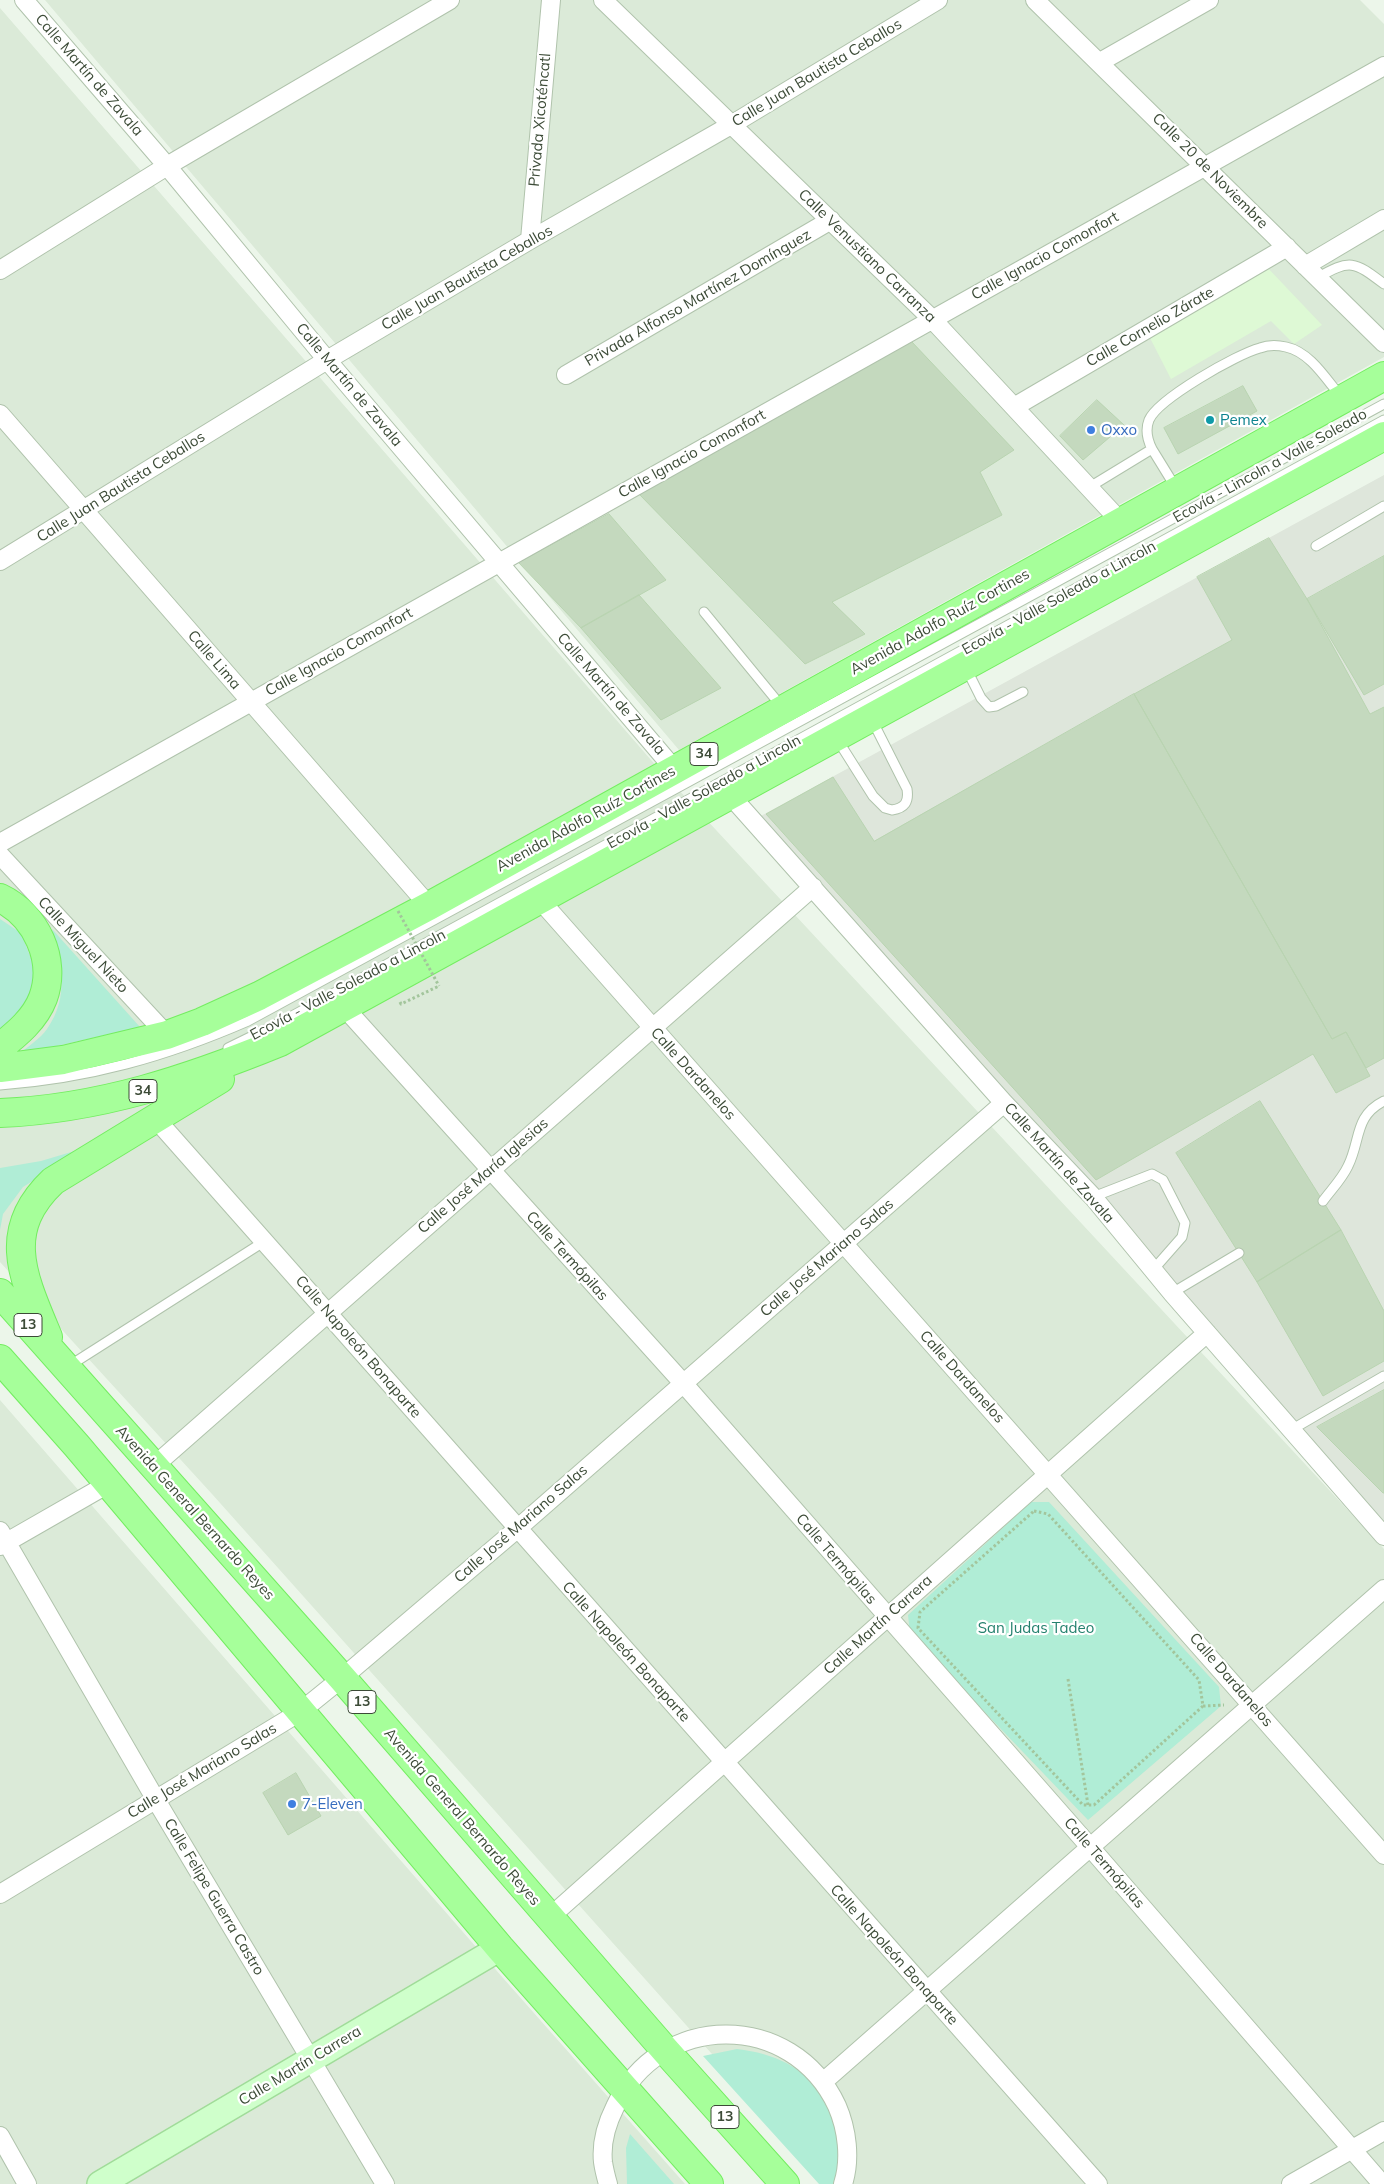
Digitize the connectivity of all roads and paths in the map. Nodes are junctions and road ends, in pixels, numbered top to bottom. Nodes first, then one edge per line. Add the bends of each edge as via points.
1 (24, 0) edge
2 (450, 0) edge
3 (551, 0) edge
4 (603, 0) edge
5 (938, 0) edge
6 (1035, 0) edge
7 (1209, 0) edge
8 (1100, 62) junction
9 (1384, 66) edge
10 (731, 125) junction
11 (168, 166) junction
12 (1204, 167) junction
13 (1384, 219) edge
14 (831, 220) junction
15 (530, 240) junction
16 (1287, 248) junction
17 (0, 270) edge
18 (1311, 272) junction
19 (1384, 284) edge
20 (932, 319) junction
21 (1384, 343) edge
22 (327, 360) junction
23 (566, 375) dead end
24 (1384, 376) edge
25 (1343, 399) junction
26 (1384, 404) edge
27 (1014, 407) junction
28 (0, 414) edge
29 (1381, 436) edge
30 (1152, 449) junction
31 (1088, 488) junction
32 (1177, 491) junction
33 (1384, 506) edge
34 (83, 511) junction
35 (1121, 522) junction
36 (1316, 546) dead end
37 (0, 561) edge
38 (498, 563) junction
39 (704, 612) dead end
40 (964, 666) junction
41 (1024, 692) dead end
42 (251, 702) junction
43 (784, 709) junction
44 (871, 718) junction
45 (835, 737) junction
46 (675, 770) junction
47 (730, 795) junction
48 (0, 843) edge
49 (0, 855) edge
50 (813, 887) junction
51 (0, 898) edge
52 (540, 900) junction
53 (430, 906) junction
54 (398, 911) dead end
55 (402, 1004) dead end
56 (344, 1007) junction
57 (652, 1028) junction
58 (167, 1035) junction
59 (280, 1042) junction
60 (0, 1047) edge
61 (218, 1052) dead end
62 (0, 1068) edge
63 (0, 1086) edge
64 (1384, 1100) edge
65 (1004, 1103) junction
66 (0, 1113) edge
67 (155, 1118) junction
68 (490, 1171) junction
69 (1093, 1197) junction
70 (1323, 1201) dead end
71 (265, 1242) junction
72 (844, 1244) junction
73 (1239, 1253) dead end
74 (1153, 1270) junction
75 (0, 1293) edge
76 (1172, 1293) junction
77 (328, 1312) junction
78 (1207, 1333) junction
79 (0, 1358) edge
80 (62, 1362) junction
81 (1384, 1376) edge
82 (683, 1383) junction
83 (1291, 1430) junction
84 (154, 1466) junction
85 (1049, 1474) junction
86 (108, 1484) junction
87 (517, 1529) junction
88 (1384, 1536) edge
89 (2, 1540) edge
90 (1384, 1589) edge
91 (887, 1618) junction
92 (342, 1678) junction
93 (1068, 1679) dead end
94 (1252, 1704) junction
95 (300, 1712) junction
96 (724, 1762) junction
97 (156, 1800) junction
98 (1088, 1805) junction
99 (1090, 1847) junction
100 (1384, 1855) edge
101 (0, 1894) edge
102 (550, 1917) junction
103 (500, 1948) junction
104 (927, 1991) junction
105 (665, 2050) junction
106 (311, 2059) junction
107 (823, 2082) junction
108 (623, 2089) junction
109 (1384, 2131) edge
110 (0, 2136) edge
111 (1352, 2149) junction
112 (27, 2184) edge
113 (100, 2184) edge
114 (384, 2184) edge
115 (608, 2184) edge
116 (709, 2184) edge
117 (785, 2184) edge
118 (843, 2184) edge
119 (1098, 2184) edge
120 (1290, 2184) edge
121 (1382, 2184) edge

1 - 11 street, Calle Martín de Zavala
2 - 11 street
3 - 15 street, Privada Xicoténcatl
4 - 10 street, Calle Venustiano Carranza
5 - 10 street, Calle Juan Bautista Ceballos
6 - 8 street, Calle 20 de Noviembre
7 - 8 street
8 - 12 street, Calle 20 de Noviembre
9 - 12 street, Calle Ignacio Comonfort
10 - 14 street, Calle Venustiano Carranza
10 - 15 street, Calle Juan Bautista Ceballos
11 - 17 street
11 - 22 street, Calle Martín de Zavala
12 - 16 street, Calle 20 de Noviembre
12 - 20 street, Calle Ignacio Comonfort
13 - 18 street
14 - 20 street, Calle Venustiano Carranza
14 - 23 street, Privada Alfonso Martínez Domínguez
15 - 22 street, Calle Juan Bautista Ceballos
16 - 18 street, Calle 20 de Noviembre
16 - 27 street, Calle Cornelio Zárate
18 - 19 lane via 1340,265 1357,266
18 - 21 street, Calle 20 de Noviembre
20 - 27 street, Calle Venustiano Carranza
20 - 38 street, Calle Ignacio Comonfort
22 - 34 street, Calle Juan Bautista Ceballos
22 - 38 street, Calle Martín de Zavala
24 - 25 main road, Avenida Adolfo Ruíz Cortines / 34
25 - 30 lane via 1308,358 1298,351 1271,345 1259,348 1229,362 1156,410 1146,434
25 - 32 main road, Avenida Adolfo Ruíz Cortines / 34
26 - 63 lane, Ecovía - Lincoln a Valle Soleado via 248,1021 158,1057 108,1070
27 - 31 street, Calle Venustiano Carranza
28 - 34 street, Calle Lima
29 - 40 main road, 34
29 - 61 lane, Ecovía - Valle Soleado a Lincoln via 281,1022
30 - 31 lane
30 - 32 lane
31 - 35 street, Calle Venustiano Carranza
32 - 35 main road, Avenida Adolfo Ruíz Cortines / 34
33 - 36 lane
34 - 37 street, Calle Juan Bautista Ceballos
34 - 42 street, Calle Lima
35 - 43 main road, Avenida Adolfo Ruíz Cortines / 34
38 - 42 street, Calle Ignacio Comonfort
38 - 46 street, Calle Martín de Zavala
39 - 43 lane
40 - 41 lane via 989,707
40 - 44 main road, 34
42 - 48 street, Calle Ignacio Comonfort
42 - 53 street, Calle Lima
43 - 46 main road, Avenida Adolfo Ruíz Cortines / 34
44 - 45 main road, 34
44 - 45 lane via 907,789 907,802 903,806 892,810 879,803
45 - 47 main road, 34
46 - 53 main road, Avenida Adolfo Ruíz Cortines / 34
47 - 50 street, Calle Martín de Zavala
47 - 52 main road, 34
49 - 58 street, Calle Miguel Nieto
50 - 57 street, Calle José María Iglesias
50 - 65 street, Calle Martín de Zavala
51 - 60 main road via 28,918 39,936 46,958 47,979 43,998 33,1015
52 - 56 main road, 34
52 - 57 street, Calle Dardanelos
53 - 58 main road, Avenida Adolfo Ruíz Cortines / 34 via 238,1007
54 - 55 path, bridge via 439,986
56 - 59 main road, 34
56 - 68 street, Calle Termópilas
57 - 68 street, Calle José María Iglesias
57 - 72 street, Calle Dardanelos
58 - 62 main road, Avenida Adolfo Ruíz Cortines / 34 via 63,1060
59 - 66 main road, 34 via 192,1077 129,1095 56,1108
59 - 67 main road
64 - 70 lane via 1371,1107 1361,1125 1348,1166
65 - 69 street, Calle Martín de Zavala
65 - 72 street, Calle José Mariano Salas
67 - 71 street, Calle Napoleón Bonaparte
67 - 80 main road via 53,1181 38,1194 20,1220 17,1236 23,1273
68 - 77 street, Calle José María Iglesias
68 - 82 street, Calle Termópilas
69 - 74 street, Calle Martín de Zavala
69 - 74 lane via 1152,1174 1163,1180 1185,1223 1182,1237
71 - 77 street, Calle Napoleón Bonaparte
71 - 80 lane
72 - 82 street, Calle José Mariano Salas
72 - 85 street, Calle Dardanelos
73 - 76 lane
74 - 76 street, Calle Martín de Zavala
75 - 80 main road, Avenida General Bernardo Reyes / 13
76 - 78 street, Calle Martín de Zavala
77 - 84 street, Calle José María Iglesias
77 - 87 street, Calle Napoleón Bonaparte
78 - 83 street, Calle Martín de Zavala
78 - 85 street, Calle Martín Carrera
79 - 86 main road
80 - 84 main road, Avenida General Bernardo Reyes / 13
81 - 83 lane
82 - 87 street, Calle José Mariano Salas
82 - 91 street, Calle Termópilas
83 - 88 street, Calle Martín de Zavala
84 - 92 main road, Avenida General Bernardo Reyes / 13
85 - 91 street, Calle Martín Carrera
85 - 94 street, Calle Dardanelos
86 - 89 street
86 - 95 main road
87 - 92 street, Calle José Mariano Salas
87 - 96 street, Calle Napoleón Bonaparte
89 - 97 street, Calle Felipe Guerra Castro
90 - 94 street
91 - 96 street, Calle Martín Carrera
91 - 99 street, Calle Termópilas
92 - 95 street, Calle José Mariano Salas
92 - 102 main road, Avenida General Bernardo Reyes / 13
93 - 98 path
94 - 99 street
94 - 100 street, Calle Dardanelos
95 - 97 street, Calle José Mariano Salas
95 - 103 main road
96 - 102 street, Calle Martín Carrera
96 - 104 street, Calle Napoleón Bonaparte
97 - 101 street, Calle José Mariano Salas
97 - 106 street, Calle Felipe Guerra Castro
98 - 98 path via 1094,1805 1203,1706 1199,1680 1048,1514 1034,1511 920,1612 918,1628 1083,1805
99 - 104 street
99 - 111 street, Calle Termópilas
102 - 105 main road, Avenida General Bernardo Reyes / 13
103 - 106 street, Calle Martín Carrera
103 - 108 main road
104 - 107 street
104 - 119 street, Calle Napoleón Bonaparte
105 - 107 street via 692,2038 721,2034 751,2036 778,2046 803,2061
105 - 108 street via 642,2067
105 - 117 main road, Avenida General Bernardo Reyes / 13
106 - 113 street, Calle Martín Carrera
106 - 114 street, Calle Felipe Guerra Castro
107 - 118 street via 840,2113 844,2129 847,2163
108 - 115 street via 607,2123 603,2160
108 - 116 main road
109 - 111 street
110 - 112 street
111 - 120 street
111 - 121 street, Calle Termópilas

